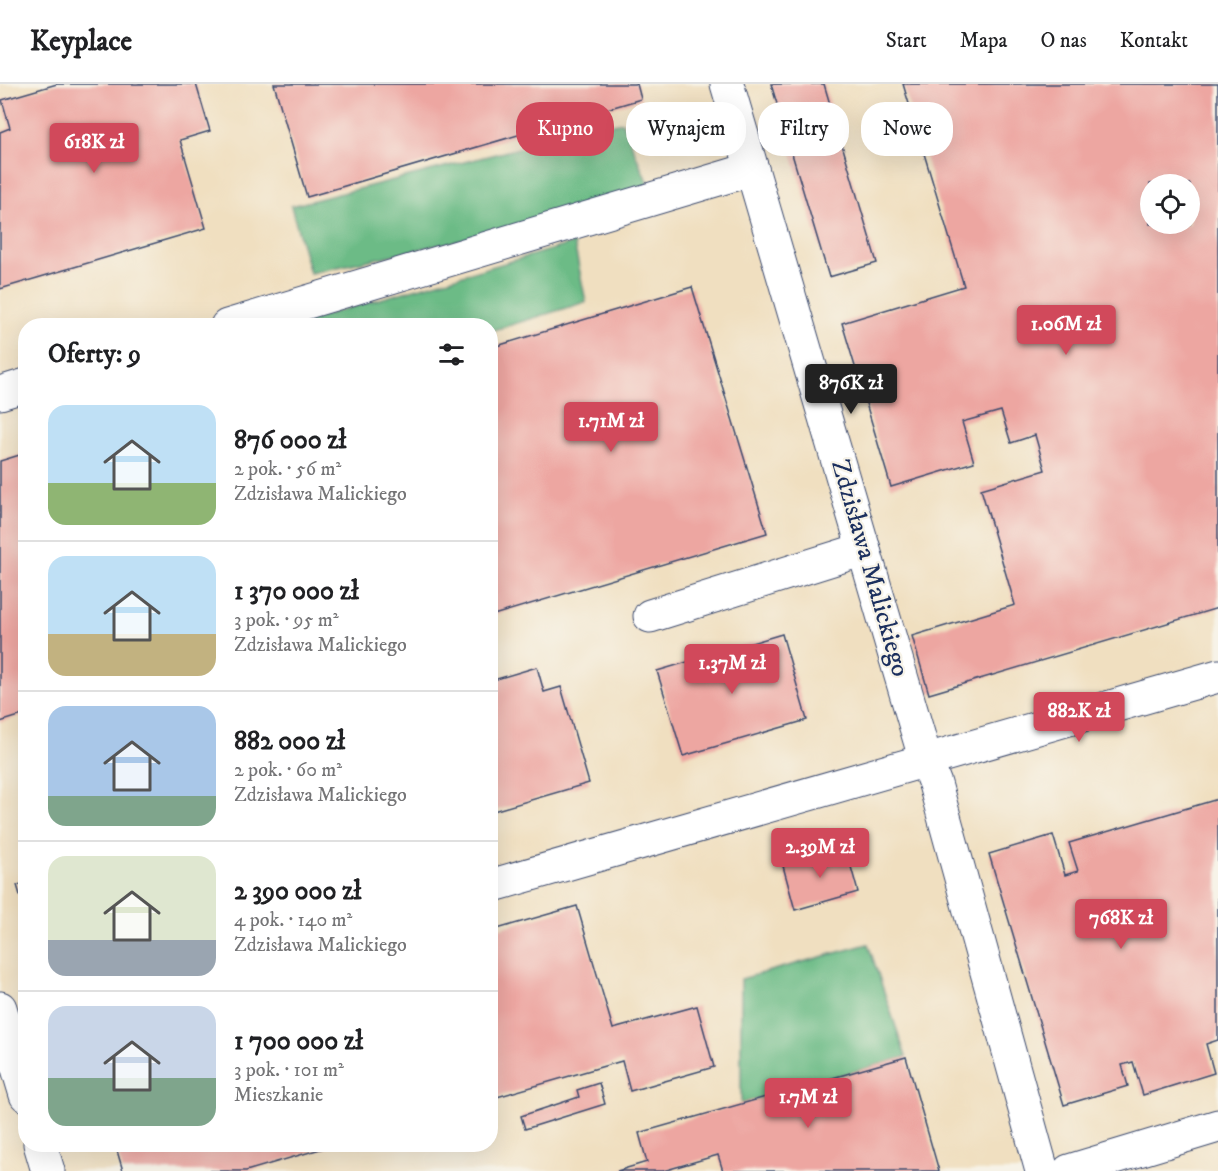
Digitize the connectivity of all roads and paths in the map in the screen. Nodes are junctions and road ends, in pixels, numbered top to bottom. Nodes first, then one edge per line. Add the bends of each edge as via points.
1 (727, 84) edge
2 (752, 169) junction
3 (253, 318) edge
4 (18, 387) edge
5 (0, 393) edge
6 (864, 549) junction
7 (650, 616) dead end
8 (1218, 676) edge
9 (926, 761) junction
10 (498, 884) edge
11 (10, 1017) edge
12 (18, 1056) edge
13 (1218, 1126) edge
14 (42, 1152) edge
15 (48, 1171) edge
16 (1042, 1171) edge
17 (1069, 1171) edge

1 - 2 street, Zdzisława Malickiego
2 - 3 street
2 - 6 street, Zdzisława Malickiego
4 - 5 street
6 - 7 street
6 - 9 street, Zdzisława Malickiego
8 - 9 street
9 - 10 street
9 - 16 street, Zdzisława Malickiego
11 - 12 street
13 - 17 street
14 - 15 street

